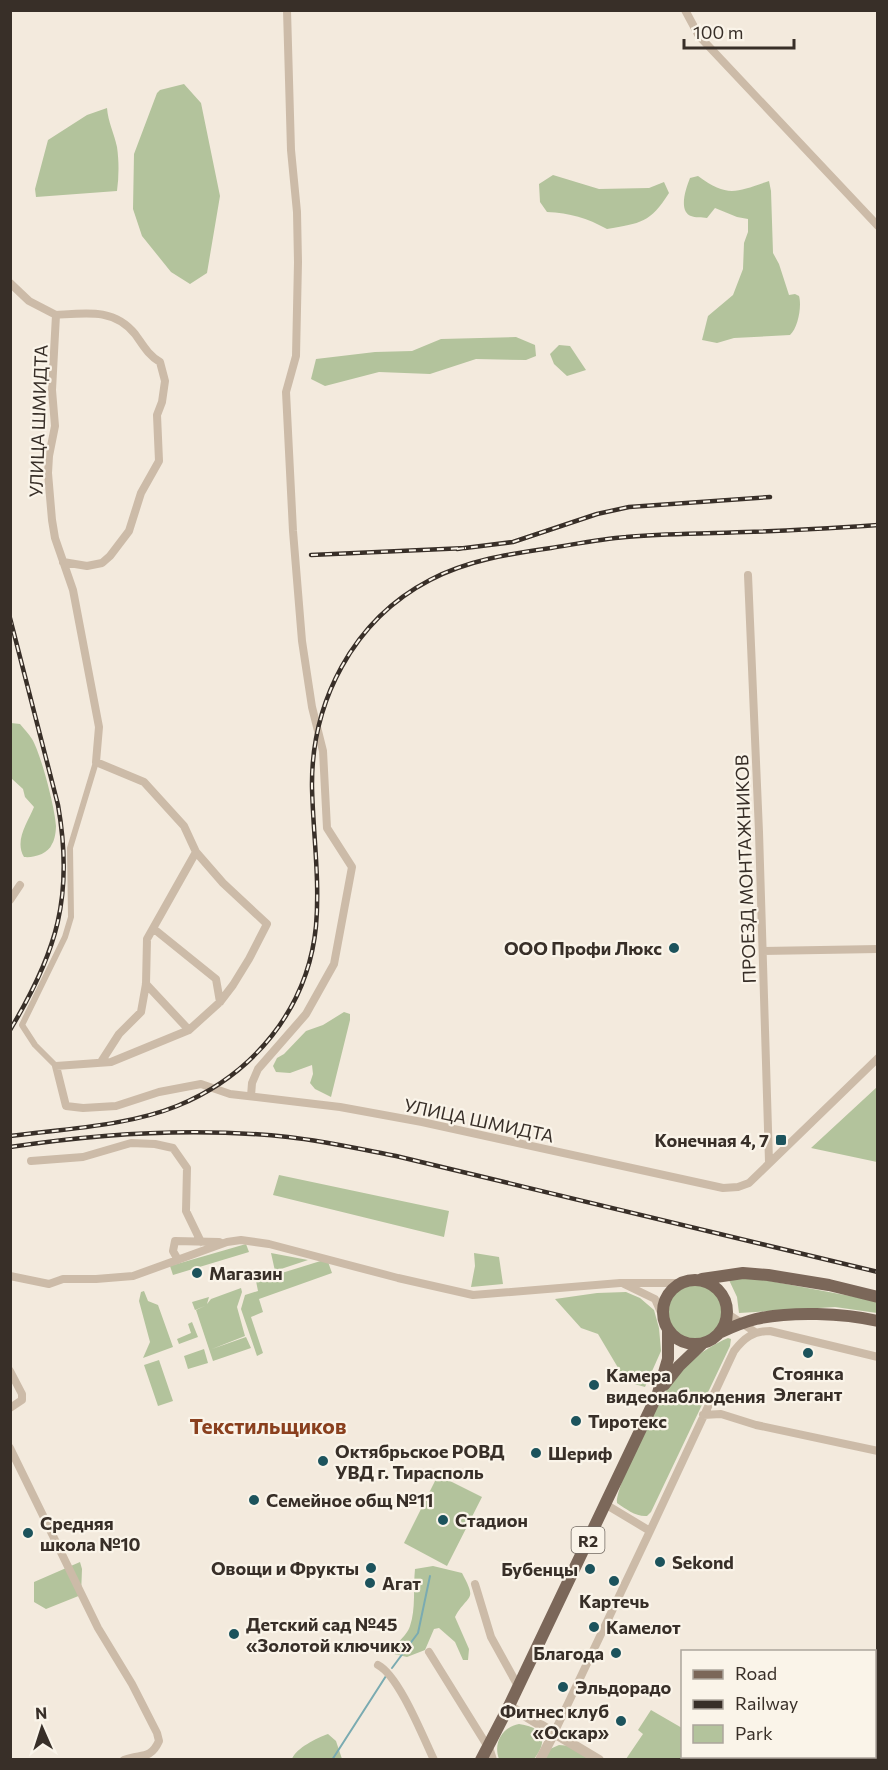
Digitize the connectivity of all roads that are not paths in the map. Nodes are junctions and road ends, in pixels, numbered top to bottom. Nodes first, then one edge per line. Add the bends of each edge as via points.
1 (287, 10) edge
2 (685, 10) edge
3 (878, 226) edge
4 (10, 284) edge
5 (56, 315) junction
6 (63, 562) junction
7 (748, 575) dead end
8 (96, 762) junction
9 (196, 852) junction
10 (20, 885) dead end
11 (10, 900) edge
12 (153, 929) junction
13 (878, 949) edge
14 (763, 951) junction
15 (146, 984) junction
16 (220, 1002) junction
17 (189, 1030) junction
18 (878, 1058) edge
19 (101, 1062) junction
20 (56, 1066) junction
21 (251, 1096) junction
22 (31, 1161) dead end
23 (769, 1161) junction
24 (201, 1242) junction
25 (227, 1242) junction
26 (178, 1260) junction
27 (10, 1276) edge
28 (700, 1279) junction
29 (620, 1282) junction
30 (678, 1283) junction
31 (878, 1297) edge
32 (728, 1314) junction
33 (663, 1317) junction
34 (878, 1321) edge
35 (743, 1323) junction
36 (668, 1330) junction
37 (721, 1332) junction
38 (755, 1332) junction
39 (702, 1344) junction
40 (878, 1357) edge
41 (10, 1371) edge
42 (658, 1393) junction
43 (10, 1408) edge
44 (703, 1415) junction
45 (10, 1448) edge
46 (878, 1451) edge
47 (605, 1504) junction
48 (650, 1531) junction
49 (475, 1584) dead end
50 (429, 1652) dead end
51 (378, 1665) dead end
52 (518, 1686) junction
53 (508, 1706) junction
54 (554, 1733) junction
55 (488, 1747) junction
56 (124, 1760) edge
57 (434, 1760) edge
58 (481, 1760) edge
59 (492, 1760) edge
60 (540, 1760) edge
61 (599, 1760) edge

1 - 21 street via 297,212 296,356 286,392 296,564 302,641 323,751 327,828 352,867 334,964 306,1014 258,1069
2 - 3 street via 699,36
4 - 5 street
5 - 6 street, УЛИЦА ШМИДТА via 52,390 55,426 48,473 55,538
5 - 6 street via 109,315 126,324 150,356 160,362 165,381 157,415 159,461 141,493 129,531 102,563 87,566
6 - 8 street, УЛИЦА ШМИДТА via 73,590 99,727
7 - 14 street, ПРОЕЗД МОНТАЖНИКОВ
8 - 9 street via 144,782 184,826
8 - 20 street, УЛИЦА ШМИДТА via 70,848 71,917 22,1025
9 - 12 street
9 - 16 street via 267,924
10 - 11 street
12 - 15 street via 147,939
12 - 16 street via 216,979
13 - 14 street
14 - 23 street, ПРОЕЗД МОНТАЖНИКОВ
15 - 17 street
15 - 19 street via 141,1012 119,1034
16 - 17 street
17 - 19 street via 111,1062
18 - 23 street, УЛИЦА ШМИДТА
19 - 20 street
20 - 21 street, УЛИЦА ШМИДТА via 66,1106 116,1106 201,1084
21 - 23 street, УЛИЦА ШМИДТА via 422,1122 723,1188 749,1183
22 - 24 street via 83,1157 131,1143 173,1148 187,1168 186,1211
24 - 25 street
24 - 26 street via 175,1241 173,1251
25 - 26 street
25 - 29 street via 269,1244 473,1294
26 - 27 street via 133,1276 63,1279 49,1284
28 - 30 main road
28 - 31 main road via 743,1273 768,1275
28 - 32 main road via 724,1295
29 - 30 street
29 - 33 street via 655,1299
30 - 33 main road via 665,1298
32 - 35 street
32 - 37 main road
33 - 36 main road, R2
34 - 35 main road, R2 via 826,1314 769,1317
35 - 37 main road, R2
35 - 38 street
36 - 39 main road via 679,1340
36 - 42 main road, R2 via 668,1359
37 - 39 main road, R2
38 - 40 street via 786,1334
38 - 44 street via 734,1351
39 - 42 main road, R2 via 679,1365
41 - 43 street via 22,1400
42 - 47 main road, R2
44 - 46 street via 721,1414
44 - 48 street
45 - 56 street via 98,1628 132,1684 159,1741 148,1755
47 - 48 street
47 - 52 main road, R2
48 - 54 street
49 - 52 street via 491,1637
50 - 55 street
51 - 57 street via 391,1676
52 - 53 main road, R2
53 - 54 street
53 - 55 main road, R2
54 - 60 street
54 - 61 street
55 - 58 main road, R2
55 - 59 street

